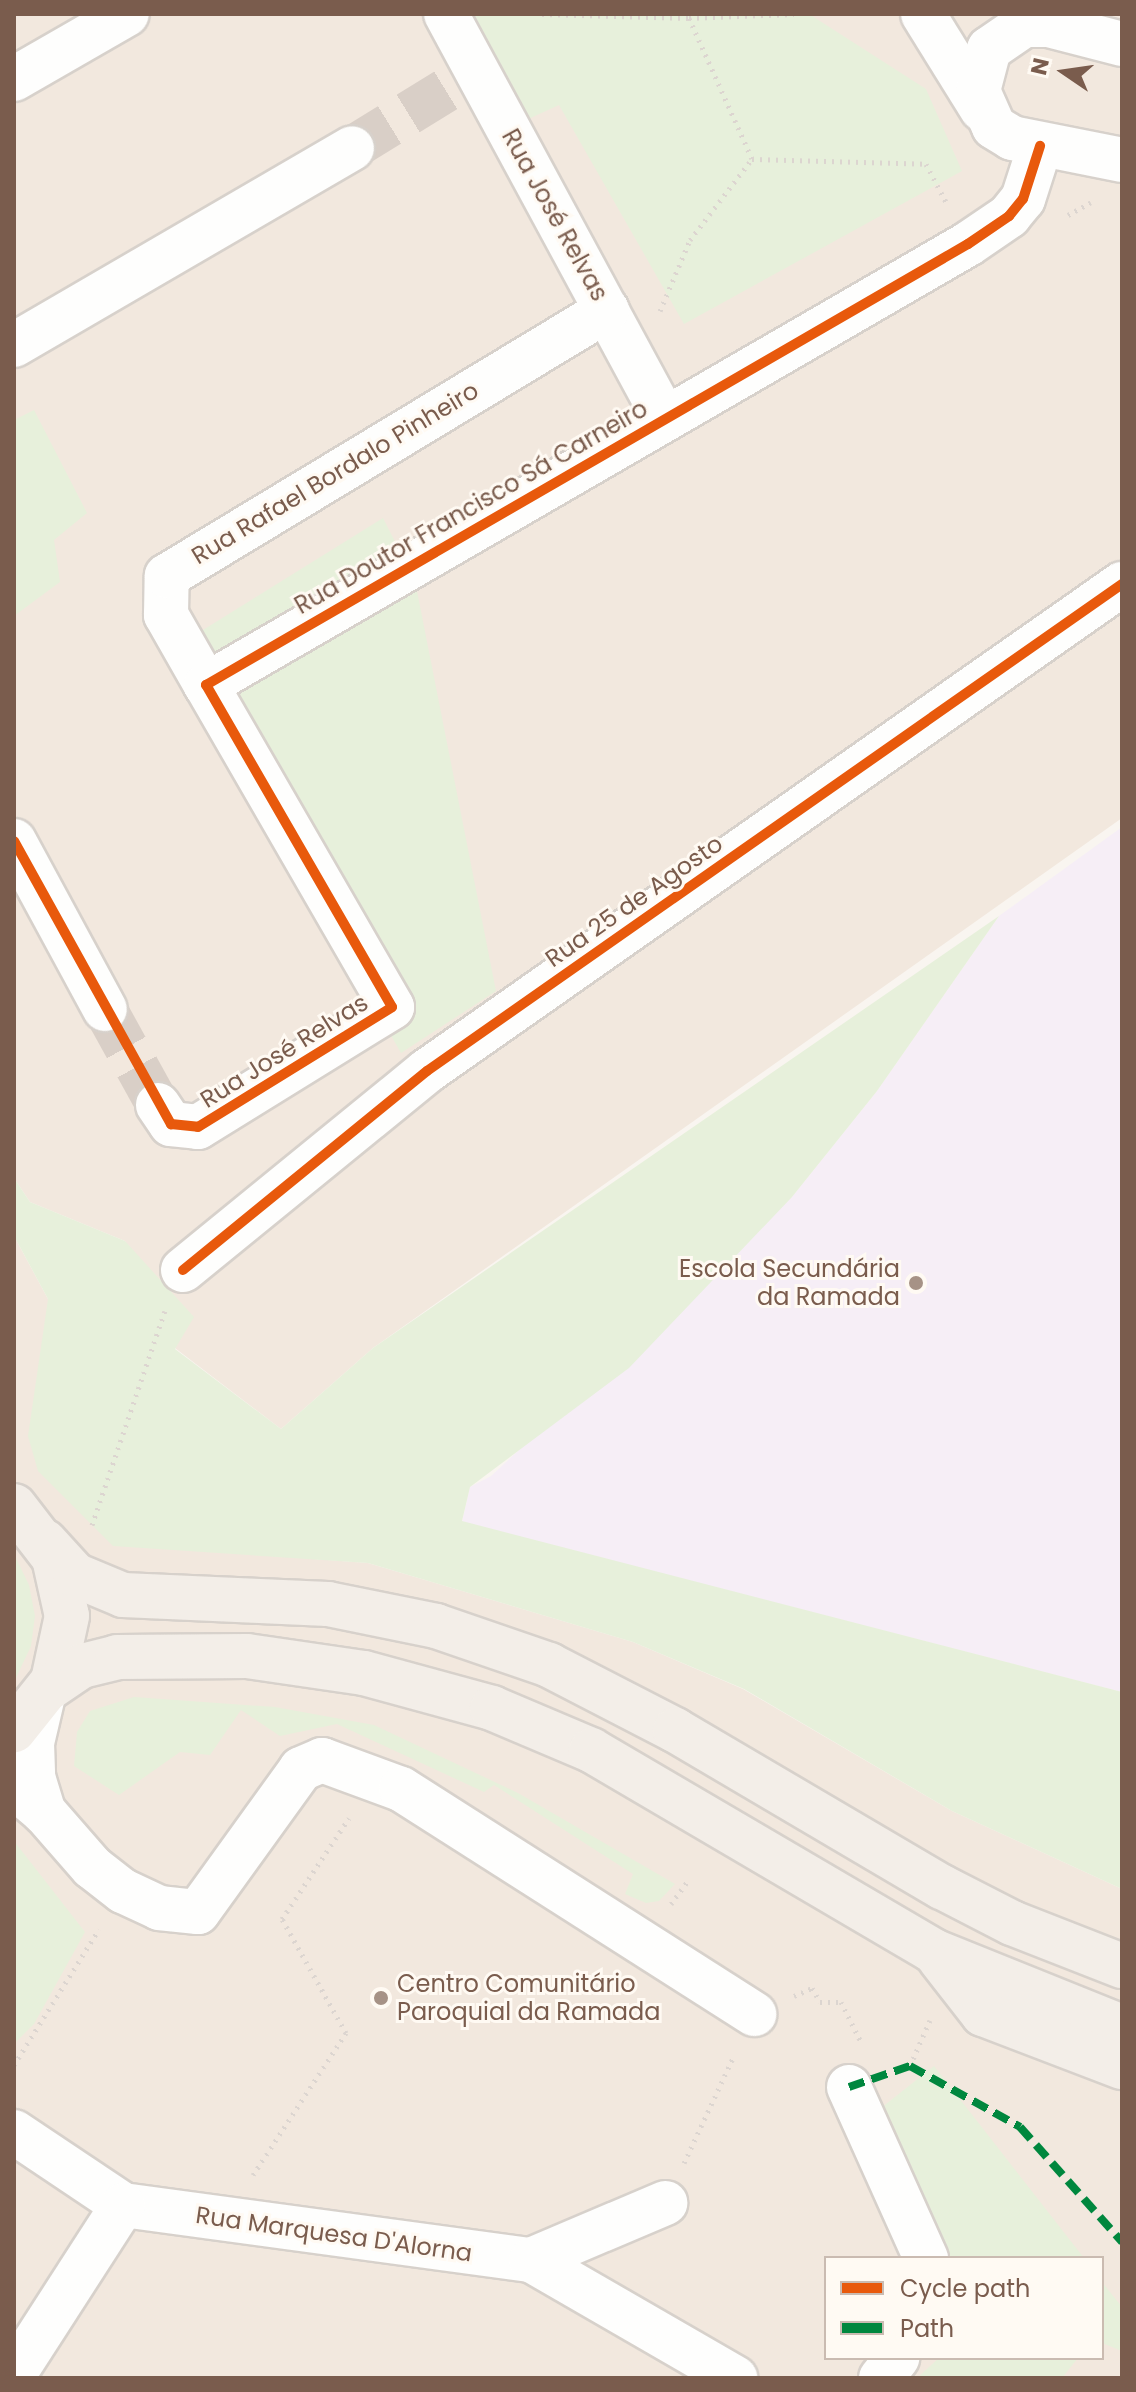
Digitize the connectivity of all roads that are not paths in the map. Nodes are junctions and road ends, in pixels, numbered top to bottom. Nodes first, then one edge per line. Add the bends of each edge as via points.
1 (127, 14) edge
2 (446, 14) edge
3 (923, 14) edge
4 (1000, 14) edge
5 (1049, 25) junction
6 (1122, 44) edge
7 (14, 79) edge
8 (982, 109) junction
9 (1040, 146) junction
10 (352, 148) tunnel mouth
11 (1122, 160) edge
12 (607, 310) junction
13 (14, 345) edge
14 (664, 417) junction
15 (1122, 584) edge
16 (206, 685) junction
17 (14, 841) edge
18 (105, 1009) tunnel mouth
19 (158, 1105) tunnel mouth
20 (183, 1270) road end
21 (14, 1490) edge
22 (46, 1530) edge
23 (35, 1706) edge
24 (29, 1800) edge
25 (933, 1951) junction
26 (1111, 1957) edge
27 (754, 2014) road end
28 (1122, 2027) edge
29 (1122, 2067) edge
30 (849, 2087) dead end
31 (14, 2132) edge
32 (665, 2203) road end
33 (123, 2205) junction
34 (925, 2256) edge
35 (531, 2260) junction
36 (895, 2360) edge
37 (14, 2374) edge
38 (735, 2378) edge
39 (881, 2378) edge

1 - 7 street
2 - 12 street, Rua José Relvas
3 - 8 street
4 - 5 street
5 - 6 street
5 - 8 street via 1024,25 989,49 978,91
8 - 9 street via 994,127
9 - 11 street
9 - 14 street, Rua Doutor Francisco Sá Carneiro via 1033,176 1009,216
10 - 13 street
12 - 14 street, Rua José Relvas
12 - 16 street, Rua Rafael Bordalo Pinheiro via 167,576 166,615
14 - 16 street, Rua Doutor Francisco Sá Carneiro
15 - 20 street, Rua 25 de Agosto via 427,1071
16 - 19 street, Rua José Relvas via 392,1007 198,1127 171,1124
17 - 18 street
21 - 22 street
22 - 23 main road via 67,1616 63,1654
22 - 26 main road via 75,1575 123,1595 328,1604 436,1626 549,1665 675,1730 942,1887
23 - 24 street
23 - 25 main road via 101,1660 160,1653 297,1661 426,1688 492,1708 591,1750
24 - 27 street via 92,1867 123,1891 159,1908 198,1912 301,1769 322,1760 401,1789
25 - 28 main road
25 - 29 main road via 983,2014
30 - 34 street
31 - 33 street, Rua Marquesa D'Alorna
32 - 35 street
33 - 35 street, Rua Marquesa D'Alorna
33 - 37 street
35 - 38 street
36 - 39 street

